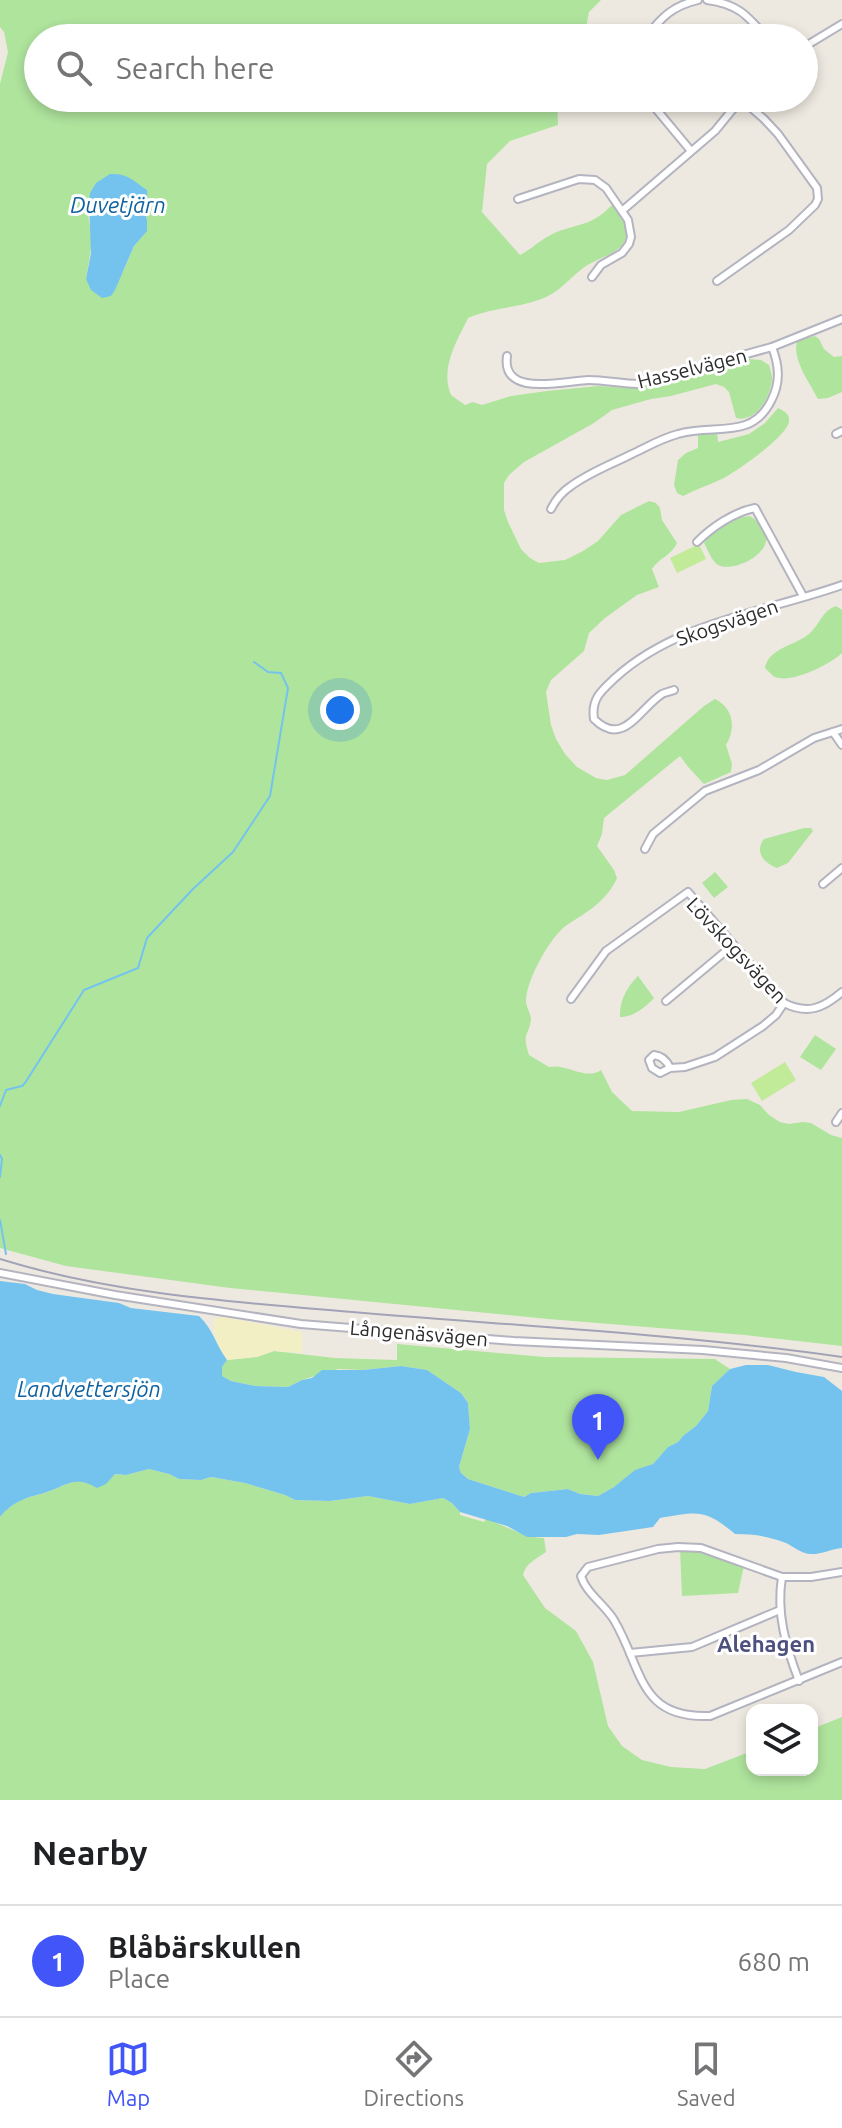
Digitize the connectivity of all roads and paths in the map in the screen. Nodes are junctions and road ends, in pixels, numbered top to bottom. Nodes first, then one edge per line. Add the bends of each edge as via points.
1 (698, 0) edge
2 (707, 0) edge
3 (657, 24) edge
4 (755, 24) edge
5 (842, 24) edge
6 (818, 39) edge
7 (659, 112) edge
8 (730, 112) edge
9 (756, 112) edge
10 (691, 151) junction
11 (518, 199) dead end
12 (623, 210) junction
13 (592, 277) dead end
14 (717, 281) dead end
15 (842, 319) edge
16 (772, 347) junction
17 (507, 356) dead end
18 (551, 509) dead end
19 (697, 542) dead end
20 (842, 585) edge
21 (803, 596) junction
22 (674, 690) dead end
23 (842, 729) edge
24 (833, 732) junction
25 (842, 745) edge
26 (645, 849) dead end
27 (842, 868) edge
28 (823, 884) dead end
29 (733, 945) junction
30 (842, 992) edge
31 (835, 998) junction
32 (571, 999) dead end
33 (666, 1001) dead end
34 (784, 1003) junction
35 (842, 1006) edge
36 (670, 1068) dead end
37 (842, 1113) edge
38 (836, 1122) dead end
39 (0, 1273) edge
40 (842, 1368) edge
41 (842, 1572) edge
42 (782, 1577) junction
43 (780, 1610) junction
44 (630, 1653) junction
45 (842, 1662) edge
46 (799, 1681) junction

1 - 3 street via 675,7
2 - 4 street via 743,11
5 - 6 street
7 - 10 street
8 - 10 street
9 - 14 street via 817,188 818,199 789,230
10 - 12 street
11 - 12 street via 588,178 606,188
12 - 13 street via 631,230 629,244
15 - 16 street, Hasselvägen
16 - 17 street, Hasselvägen via 638,384 524,383 507,368
16 - 18 street via 779,381 757,421 660,441 572,485
19 - 21 street, Skogsvägen via 711,529 755,508
20 - 21 street, Skogsvägen
21 - 22 street, Skogsvägen via 661,646 598,693 594,719 610,730 623,728
23 - 24 street
24 - 25 street
24 - 26 street via 705,791 653,834
27 - 28 street
29 - 32 street, Lövskogsvägen via 688,892 606,951
29 - 33 street
29 - 34 street, Lövskogsvägen
30 - 31 street, Lövskogsvägen
31 - 34 street, Lövskogsvägen via 813,1010
31 - 35 street
34 - 36 street via 763,1026 715,1057
37 - 38 street
39 - 40 street, Långenäsvägen via 301,1324 703,1350
41 - 42 street
42 - 43 street
42 - 44 street via 689,1547 658,1549 588,1567 581,1581 612,1616
43 - 44 street via 692,1647
43 - 46 street
44 - 46 street via 656,1702 690,1717 710,1716
45 - 46 street

